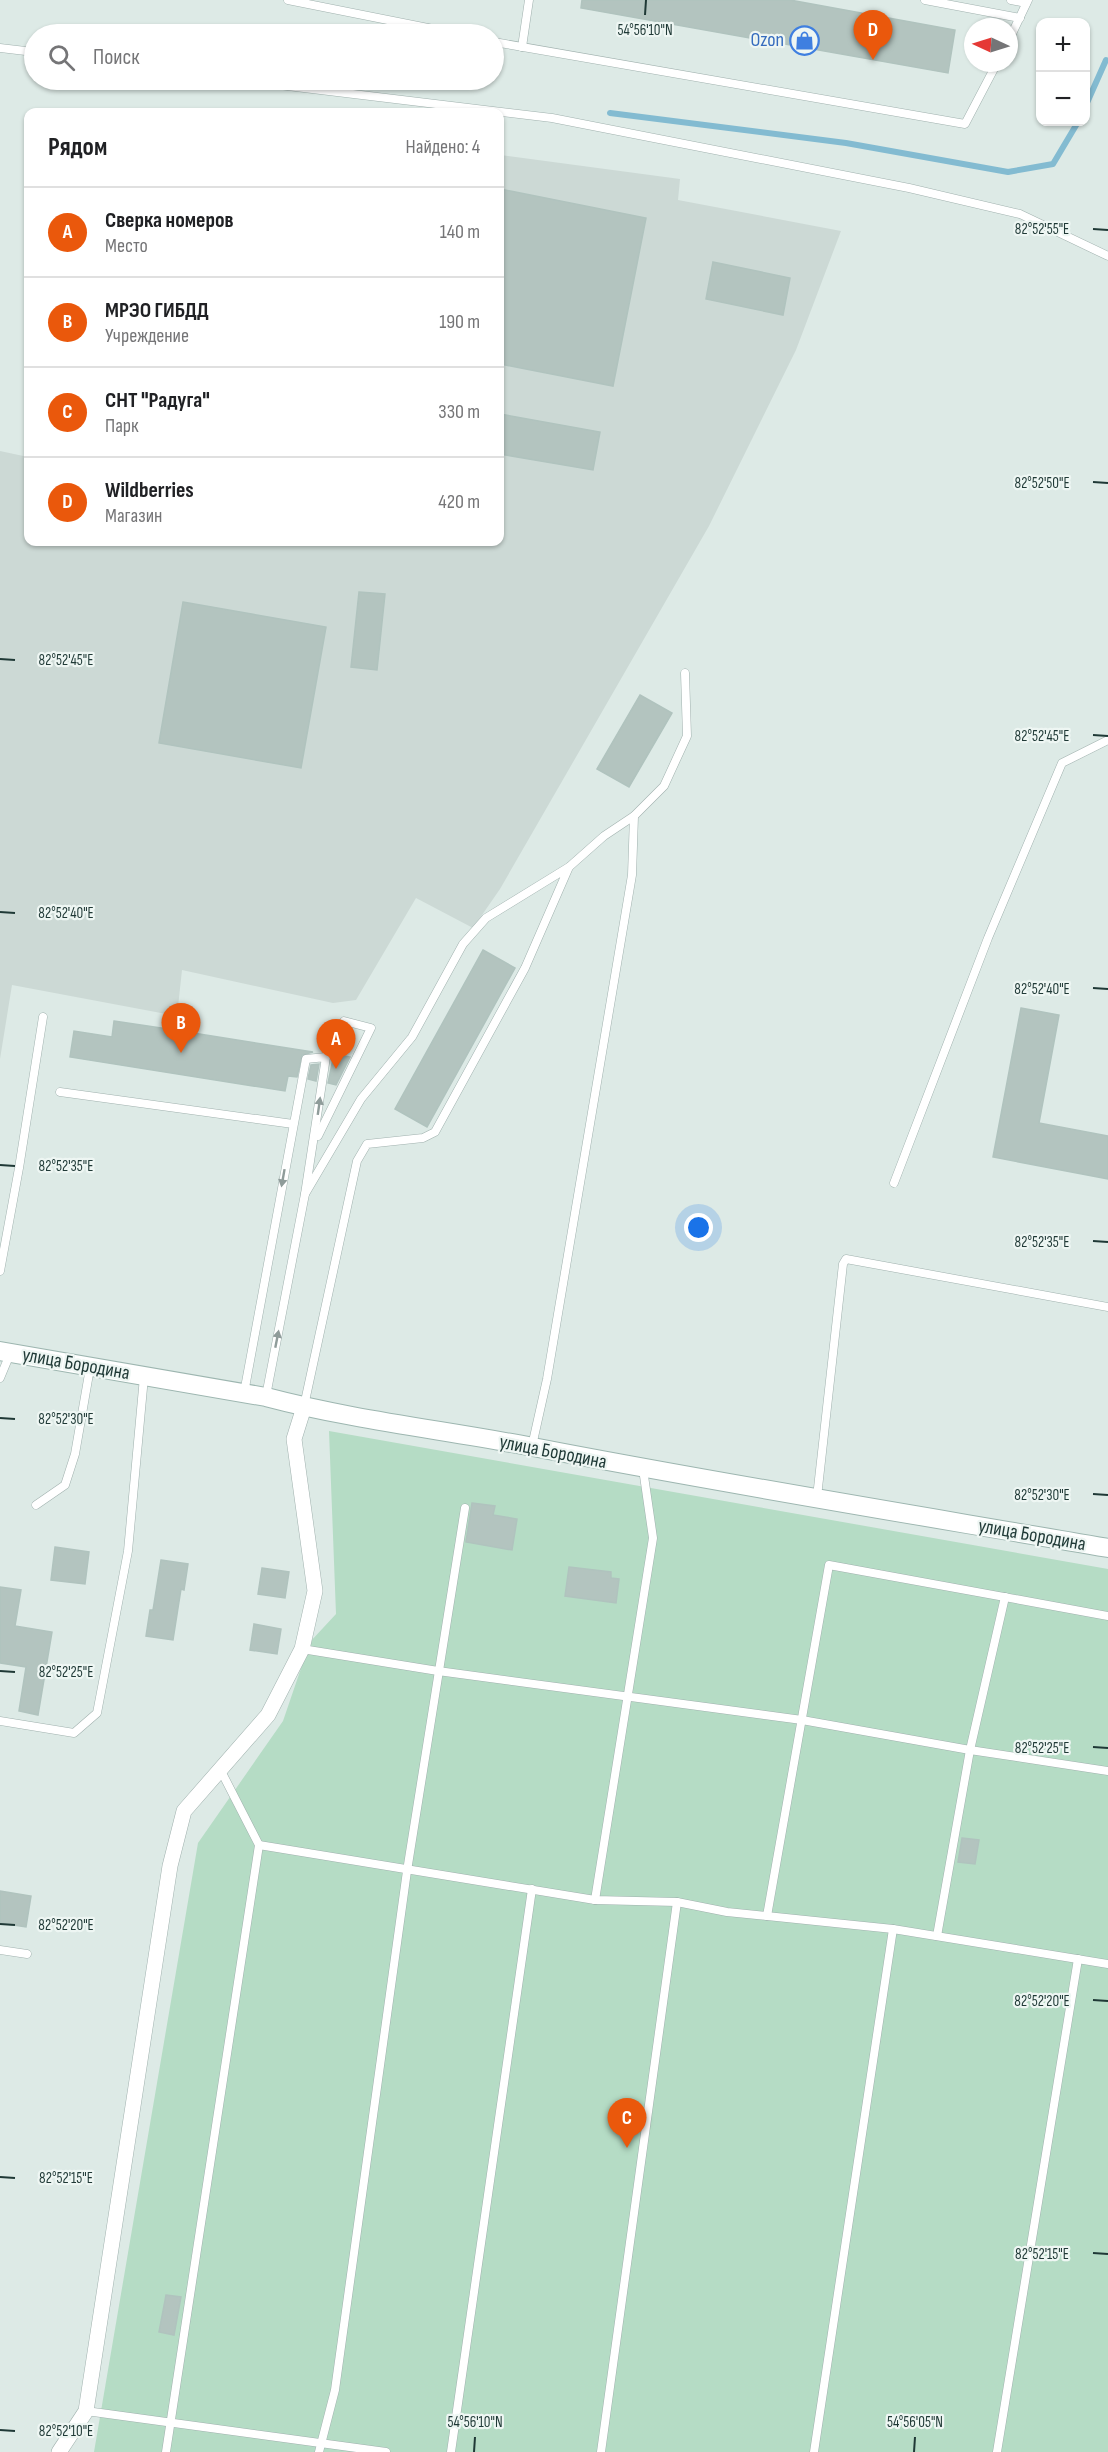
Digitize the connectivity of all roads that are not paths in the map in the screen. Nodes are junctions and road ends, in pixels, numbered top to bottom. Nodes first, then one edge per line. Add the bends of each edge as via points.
1 (288, 0) edge
2 (529, 0) edge
3 (925, 0) edge
4 (1011, 0) edge
5 (1027, 2) edge
6 (1020, 18) junction
7 (1018, 22) edge
8 (408, 24) edge
9 (504, 44) edge
10 (522, 47) junction
11 (0, 48) edge
12 (24, 51) edge
13 (992, 72) edge
14 (321, 90) edge
15 (469, 108) edge
16 (504, 112) edge
17 (1108, 256) edge
18 (685, 673) dead end
19 (1108, 740) edge
20 (634, 816) junction
21 (569, 867) junction
22 (43, 1017) dead end
23 (326, 1057) junction
24 (60, 1092) dead end
25 (293, 1124) junction
26 (314, 1143) junction
27 (894, 1183) dead end
28 (305, 1194) junction
29 (0, 1271) edge
30 (1108, 1307) edge
31 (5, 1351) edge
32 (90, 1366) junction
33 (144, 1376) junction
34 (0, 1378) edge
35 (244, 1393) junction
36 (266, 1397) junction
37 (304, 1407) junction
38 (531, 1447) junction
39 (643, 1469) junction
40 (817, 1499) junction
41 (36, 1505) dead end
42 (465, 1508) dead end
43 (1108, 1548) edge
44 (1005, 1597) junction
45 (1108, 1616) edge
46 (302, 1649) junction
47 (438, 1671) junction
48 (628, 1696) junction
49 (801, 1720) junction
50 (0, 1721) edge
51 (970, 1750) junction
52 (220, 1768) junction
53 (1108, 1771) edge
54 (259, 1845) junction
55 (408, 1870) junction
56 (532, 1889) junction
57 (595, 1900) junction
58 (677, 1902) junction
59 (767, 1916) junction
60 (893, 1929) junction
61 (937, 1936) junction
62 (0, 1950) edge
63 (27, 1954) dead end
64 (1078, 1959) junction
65 (1108, 1964) edge
66 (86, 2411) junction
67 (171, 2422) junction
68 (320, 2442) junction
69 (59, 2452) edge
70 (166, 2452) edge
71 (319, 2452) edge
72 (386, 2452) edge
73 (451, 2452) edge
74 (602, 2452) edge
75 (814, 2452) edge
76 (997, 2452) edge

1 - 8 lane
2 - 10 lane
3 - 6 lane
4 - 5 lane
5 - 6 lane
6 - 7 lane
9 - 10 lane
10 - 13 lane via 965,124
11 - 12 lane
14 - 15 lane
16 - 17 lane via 552,118 909,188 1020,214
18 - 20 lane via 687,736 664,786
19 - 27 lane via 1062,763 988,938
20 - 21 lane
20 - 38 lane via 632,875 547,1379
21 - 28 lane via 486,918 463,944 412,1037 362,1099
21 - 37 lane via 525,968 435,1132 423,1138 367,1143 357,1161
22 - 29 lane
23 - 25 lane via 306,1059
26 -> 23 lane
23 - 26 lane via 344,1022 371,1028
24 - 25 lane
25 -> 35 lane
26 - 28 lane
36 -> 28 lane
30 - 40 lane via 846,1259
31 - 32 main road, улица Бородина
31 - 34 lane
32 - 33 main road, улица Бородина
32 - 41 lane via 75,1454 65,1485
33 - 35 main road, улица Бородина
33 - 50 lane via 128,1551 97,1713 74,1733
35 - 36 main road, улица Бородина
36 - 37 main road, улица Бородина
37 - 38 main road, улица Бородина
37 - 46 street via 294,1439 315,1591
38 - 39 main road, улица Бородина
39 - 40 main road, улица Бородина
39 - 48 lane via 653,1538
40 - 43 main road, улица Бородина
42 - 47 lane
44 - 45 lane
44 - 49 lane via 829,1565
44 - 51 lane
46 - 47 lane
46 - 52 street via 268,1715
47 - 48 lane
47 - 55 lane
48 - 49 lane
48 - 57 lane
49 - 51 lane
49 - 59 lane
51 - 53 lane
51 - 61 lane
52 - 54 lane
52 - 66 street via 184,1811 170,1866
54 - 55 lane
54 - 67 lane
55 - 56 lane
55 - 68 lane via 335,2390
56 - 57 lane
56 - 73 lane
57 - 58 lane
58 - 59 lane
58 - 74 lane
59 - 60 lane
60 - 61 lane
60 - 75 lane
61 - 64 lane
62 - 63 lane
64 - 65 lane
64 - 76 lane
66 - 67 lane
66 - 69 street
67 - 68 lane
67 - 70 lane
68 - 71 lane
68 - 72 lane

